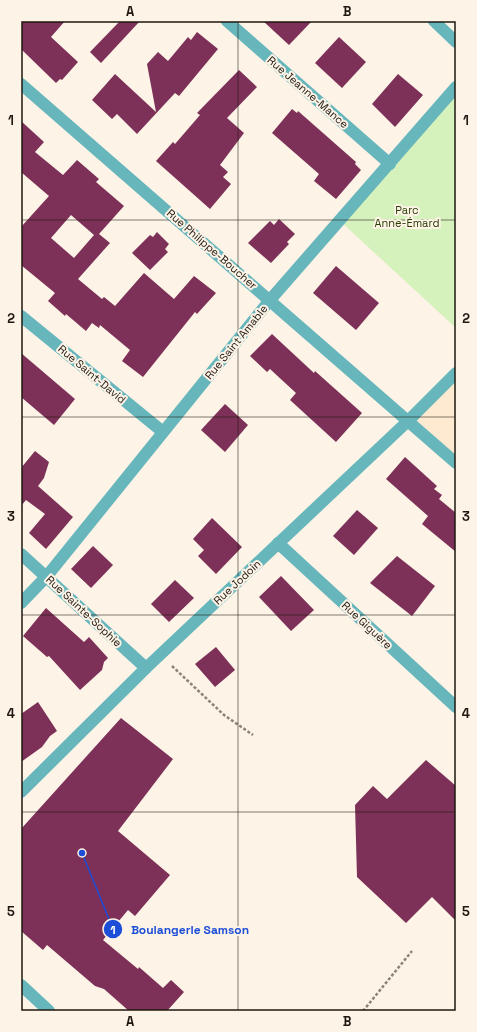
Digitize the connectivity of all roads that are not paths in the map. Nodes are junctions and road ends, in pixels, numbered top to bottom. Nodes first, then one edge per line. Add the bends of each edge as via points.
1 (227, 21) edge
2 (434, 21) edge
3 (456, 42) edge
4 (21, 84) edge
5 (456, 87) edge
6 (390, 164) junction
7 (270, 300) junction
8 (21, 316) edge
9 (456, 373) edge
10 (408, 421) junction
11 (163, 432) junction
12 (456, 463) edge
13 (278, 543) junction
14 (21, 554) edge
15 (47, 576) junction
16 (21, 603) edge
17 (146, 668) junction
18 (456, 707) edge
19 (21, 792) edge
20 (21, 985) edge
21 (49, 1011) edge

1 - 6 street, Rue Jeanne-Mance
2 - 3 street
4 - 7 street, Rue Philippe-Boucher
5 - 6 street, Rue Saint Amable
6 - 7 street, Rue Saint Amable
7 - 10 street, Rue Philippe-Boucher
7 - 11 street, Rue Saint Amable
8 - 11 street, Rue Saint-David
9 - 10 street, Rue Jodoin
10 - 12 street, Rue Philippe-Boucher
10 - 13 street, Rue Jodoin
11 - 15 street, Rue Saint Amable
13 - 17 street, Rue Jodoin
13 - 18 street, Rue Giguère
14 - 15 street, Rue Sainte-Sophie
15 - 16 street, Rue Saint Amable
15 - 17 street, Rue Sainte-Sophie
17 - 19 street, Rue Jodoin
20 - 21 street

